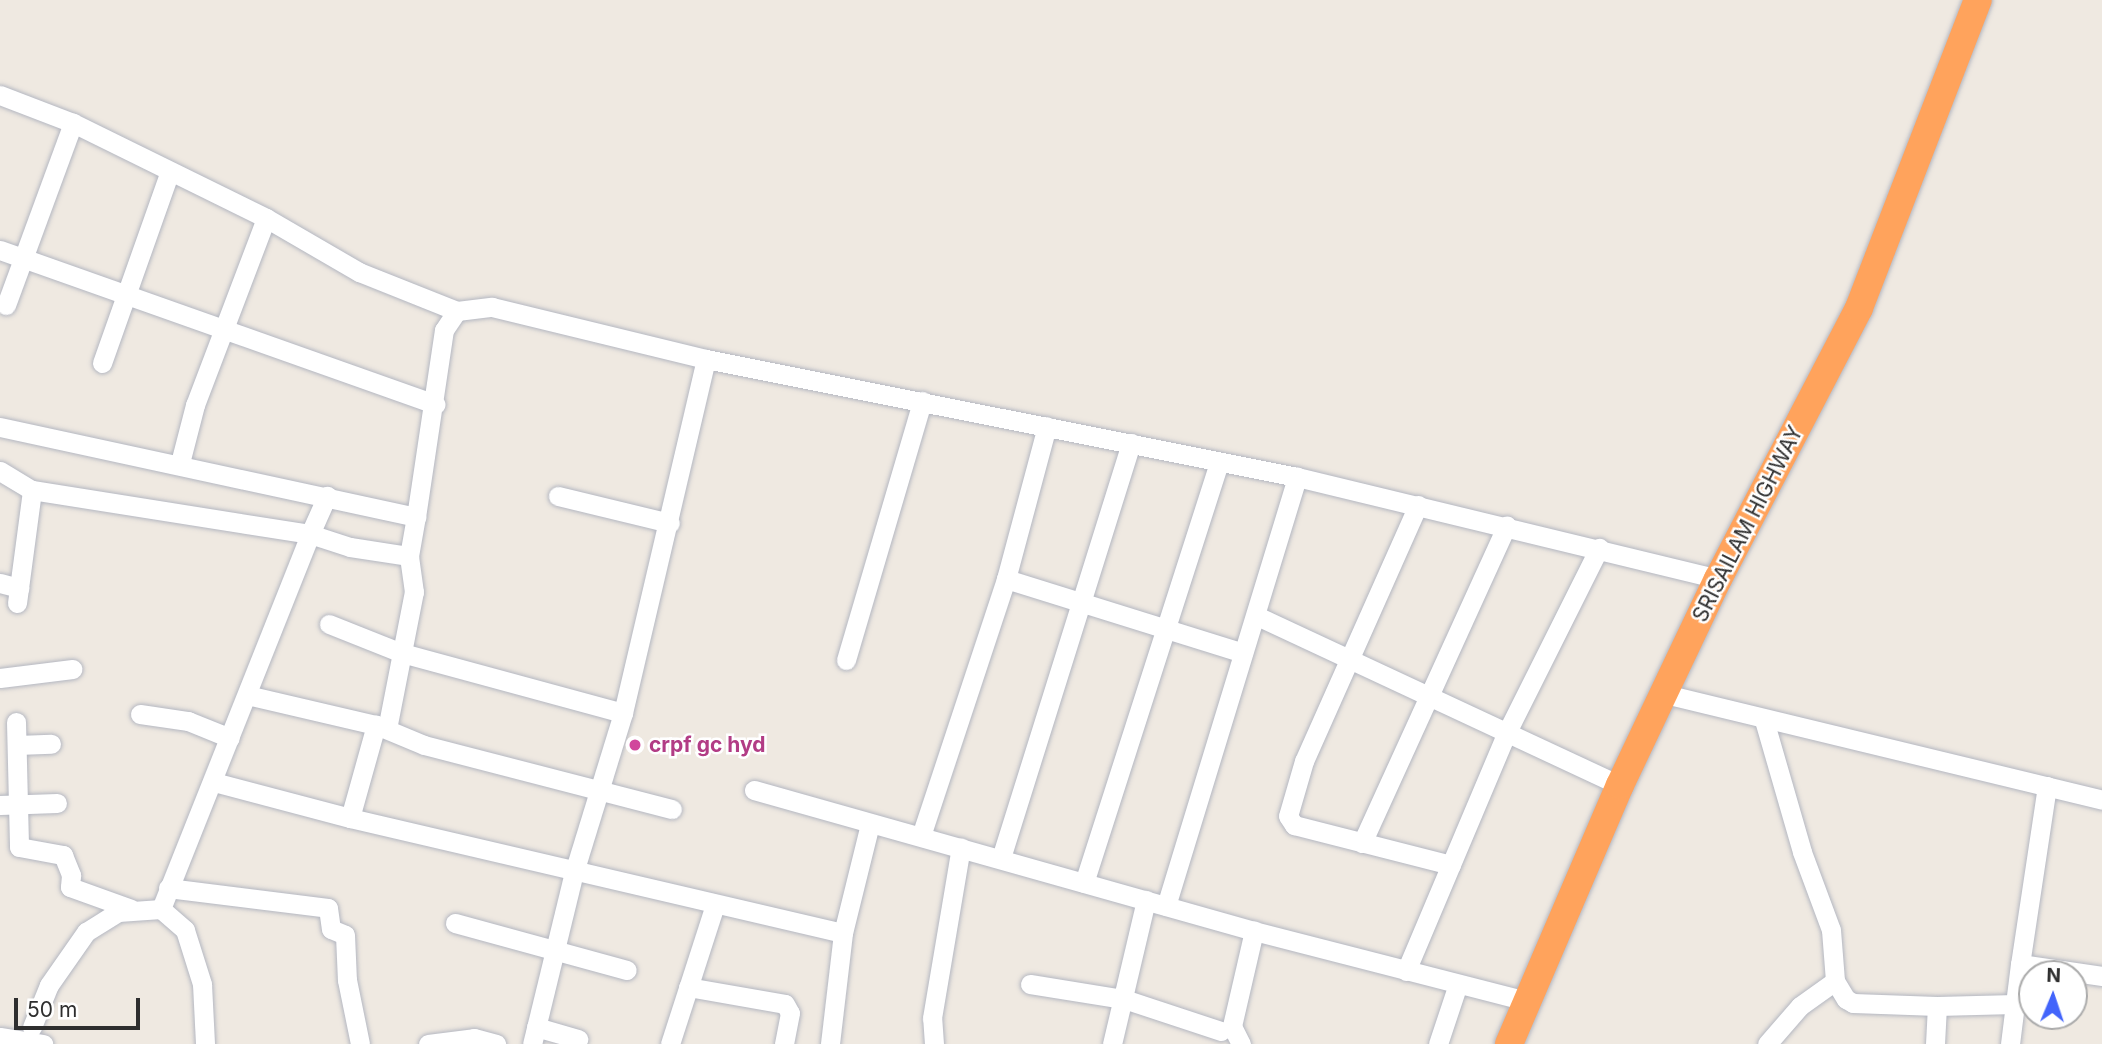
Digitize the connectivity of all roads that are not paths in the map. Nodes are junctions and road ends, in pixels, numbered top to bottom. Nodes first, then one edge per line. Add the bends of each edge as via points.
1 (1978, 0) edge
2 (0, 95) edge
3 (74, 123) junction
4 (169, 174) junction
5 (266, 218) junction
6 (0, 250) edge
7 (20, 258) junction
8 (128, 296) junction
9 (6, 305) dead end
10 (457, 312) junction
11 (225, 330) junction
12 (706, 359) junction
13 (102, 363) dead end
14 (922, 401) junction
15 (436, 404) junction
16 (1047, 426) junction
17 (0, 427) edge
18 (1131, 443) junction
19 (1219, 461) junction
20 (180, 463) junction
21 (0, 471) edge
22 (1297, 477) junction
23 (32, 490) junction
24 (327, 496) junction
25 (558, 496) dead end
26 (1418, 505) junction
27 (416, 517) junction
28 (670, 523) junction
29 (1507, 525) junction
30 (310, 534) junction
31 (1599, 548) junction
32 (410, 556) junction
33 (1006, 579) junction
34 (1718, 579) junction
35 (0, 583) edge
36 (1081, 603) junction
37 (1257, 616) junction
38 (330, 624) dead end
39 (1165, 631) junction
40 (402, 653) junction
41 (1244, 653) junction
42 (846, 660) dead end
43 (1347, 660) junction
44 (72, 669) dead end
45 (0, 678) edge
46 (1665, 694) junction
47 (247, 695) junction
48 (1428, 697) junction
49 (623, 713) junction
50 (140, 715) dead end
51 (1764, 720) junction
52 (16, 722) dead end
53 (381, 727) junction
54 (1507, 732) junction
55 (230, 738) junction
56 (51, 744) dead end
57 (17, 745) junction
58 (214, 782) junction
59 (1620, 785) junction
60 (2047, 786) junction
61 (600, 790) junction
62 (754, 790) dead end
63 (2102, 800) edge
64 (57, 803) dead end
65 (9, 804) edge
66 (672, 809) dead end
67 (350, 818) junction
68 (870, 824) junction
69 (921, 836) junction
70 (1362, 844) junction
71 (961, 847) junction
72 (1000, 858) junction
73 (1451, 865) junction
74 (574, 872) junction
75 (1084, 883) junction
76 (168, 888) junction
77 (1146, 900) junction
78 (715, 905) junction
79 (1166, 906) junction
80 (161, 909) junction
81 (136, 910) junction
82 (455, 923) dead end
83 (1254, 931) junction
84 (843, 933) junction
85 (556, 949) junction
86 (2021, 960) edge
87 (627, 971) dead end
88 (1406, 971) junction
89 (2018, 980) edge
90 (1835, 981) junction
91 (1030, 984) dead end
92 (1458, 984) junction
93 (688, 987) junction
94 (1124, 999) junction
95 (1526, 1001) junction
96 (2015, 1004) junction
97 (1937, 1006) junction
98 (1221, 1031) dead end
99 (534, 1035) edge
100 (37, 1036) edge
101 (0, 1037) edge
102 (578, 1039) dead end
103 (205, 1044) edge
104 (360, 1044) edge
105 (428, 1044) edge
106 (496, 1044) edge
107 (670, 1044) edge
108 (784, 1044) edge
109 (830, 1044) edge
110 (934, 1044) edge
111 (1112, 1044) edge
112 (1241, 1044) edge
113 (1438, 1044) edge
114 (1509, 1044) edge
115 (1767, 1044) edge
116 (1935, 1044) edge
117 (2010, 1044) edge

1 - 34 highway, SRISAILAM HIGHWAY via 1859,308
2 - 3 street
3 - 4 street
3 - 7 street
4 - 5 street
4 - 8 street
5 - 10 street via 359,272
5 - 11 street
6 - 7 street
7 - 8 street
7 - 9 street
8 - 11 street
8 - 13 street
10 - 12 street via 492,307
10 - 15 street via 444,330
11 - 15 street
11 - 20 street via 195,405
12 - 14 street
12 - 28 street
14 - 16 street
14 - 42 street
15 - 27 street
16 - 18 street
16 - 33 street
17 - 20 street
18 - 19 street
18 - 36 street
19 - 22 street
19 - 39 street
20 - 24 street
21 - 23 street
22 - 26 street
22 - 37 street
23 - 30 street
23 - 35 street via 18,596
24 - 27 street
24 - 30 street
25 - 28 street
26 - 29 street
26 - 43 street
27 - 32 street
28 - 49 street
29 - 31 street
29 - 48 street
30 - 32 street via 350,547
30 - 47 street
31 - 34 street
31 - 54 street
32 - 40 street via 414,593
33 - 36 street
33 - 69 street
34 - 46 highway, SRISAILAM HIGHWAY
36 - 39 street
36 - 72 street
37 - 41 street
37 - 43 street
38 - 40 street
39 - 41 street
39 - 75 street
40 - 49 street
40 - 53 street
41 - 79 street
43 - 48 street
43 - 70 street via 1304,761 1288,816 1294,825
44 - 45 street
46 - 51 street
46 - 59 highway, SRISAILAM HIGHWAY
47 - 53 street
47 - 55 street
48 - 54 street
48 - 70 street
49 - 61 street
50 - 55 street via 188,721
51 - 60 street
51 - 90 street via 1802,852 1831,930
52 - 57 street
53 - 61 street via 424,745
53 - 67 street
54 - 59 street
54 - 73 street
55 - 58 street
56 - 57 street
57 - 65 street
58 - 67 street
58 - 76 street
59 - 95 highway, SRISAILAM HIGHWAY
60 - 63 street
60 - 86 street
61 - 66 street
61 - 74 street
62 - 68 street
64 - 65 street
65 - 81 street via 19,847 63,855 71,875 70,887
67 - 74 street
68 - 69 street
68 - 84 street
69 - 71 street
70 - 73 street
71 - 72 street
71 - 110 street via 932,1018
72 - 75 street
73 - 88 street
74 - 78 street
74 - 85 street
75 - 77 street
76 - 80 street
76 - 104 street via 328,908 331,929 345,935 347,980
77 - 79 street
77 - 94 street
78 - 84 street
78 - 93 street
79 - 83 street
80 - 81 street
80 - 103 street via 186,930 202,984
81 - 100 street via 102,919 86,932 50,985
82 - 85 street
83 - 88 street
83 - 112 street via 1232,1026
84 - 109 street
85 - 87 street
85 - 99 street
88 - 92 street
89 - 96 street
90 - 97 street via 1853,1003
90 - 115 street via 1800,1006
91 - 94 street
92 - 95 street
92 - 113 street
93 - 107 street
93 - 108 street via 785,1004 790,1013
94 - 98 street
94 - 111 street
95 - 114 highway, SRISAILAM HIGHWAY
96 - 97 street
96 - 117 street
97 - 116 street
99 - 102 street
100 - 101 street
105 - 106 street via 474,1038

